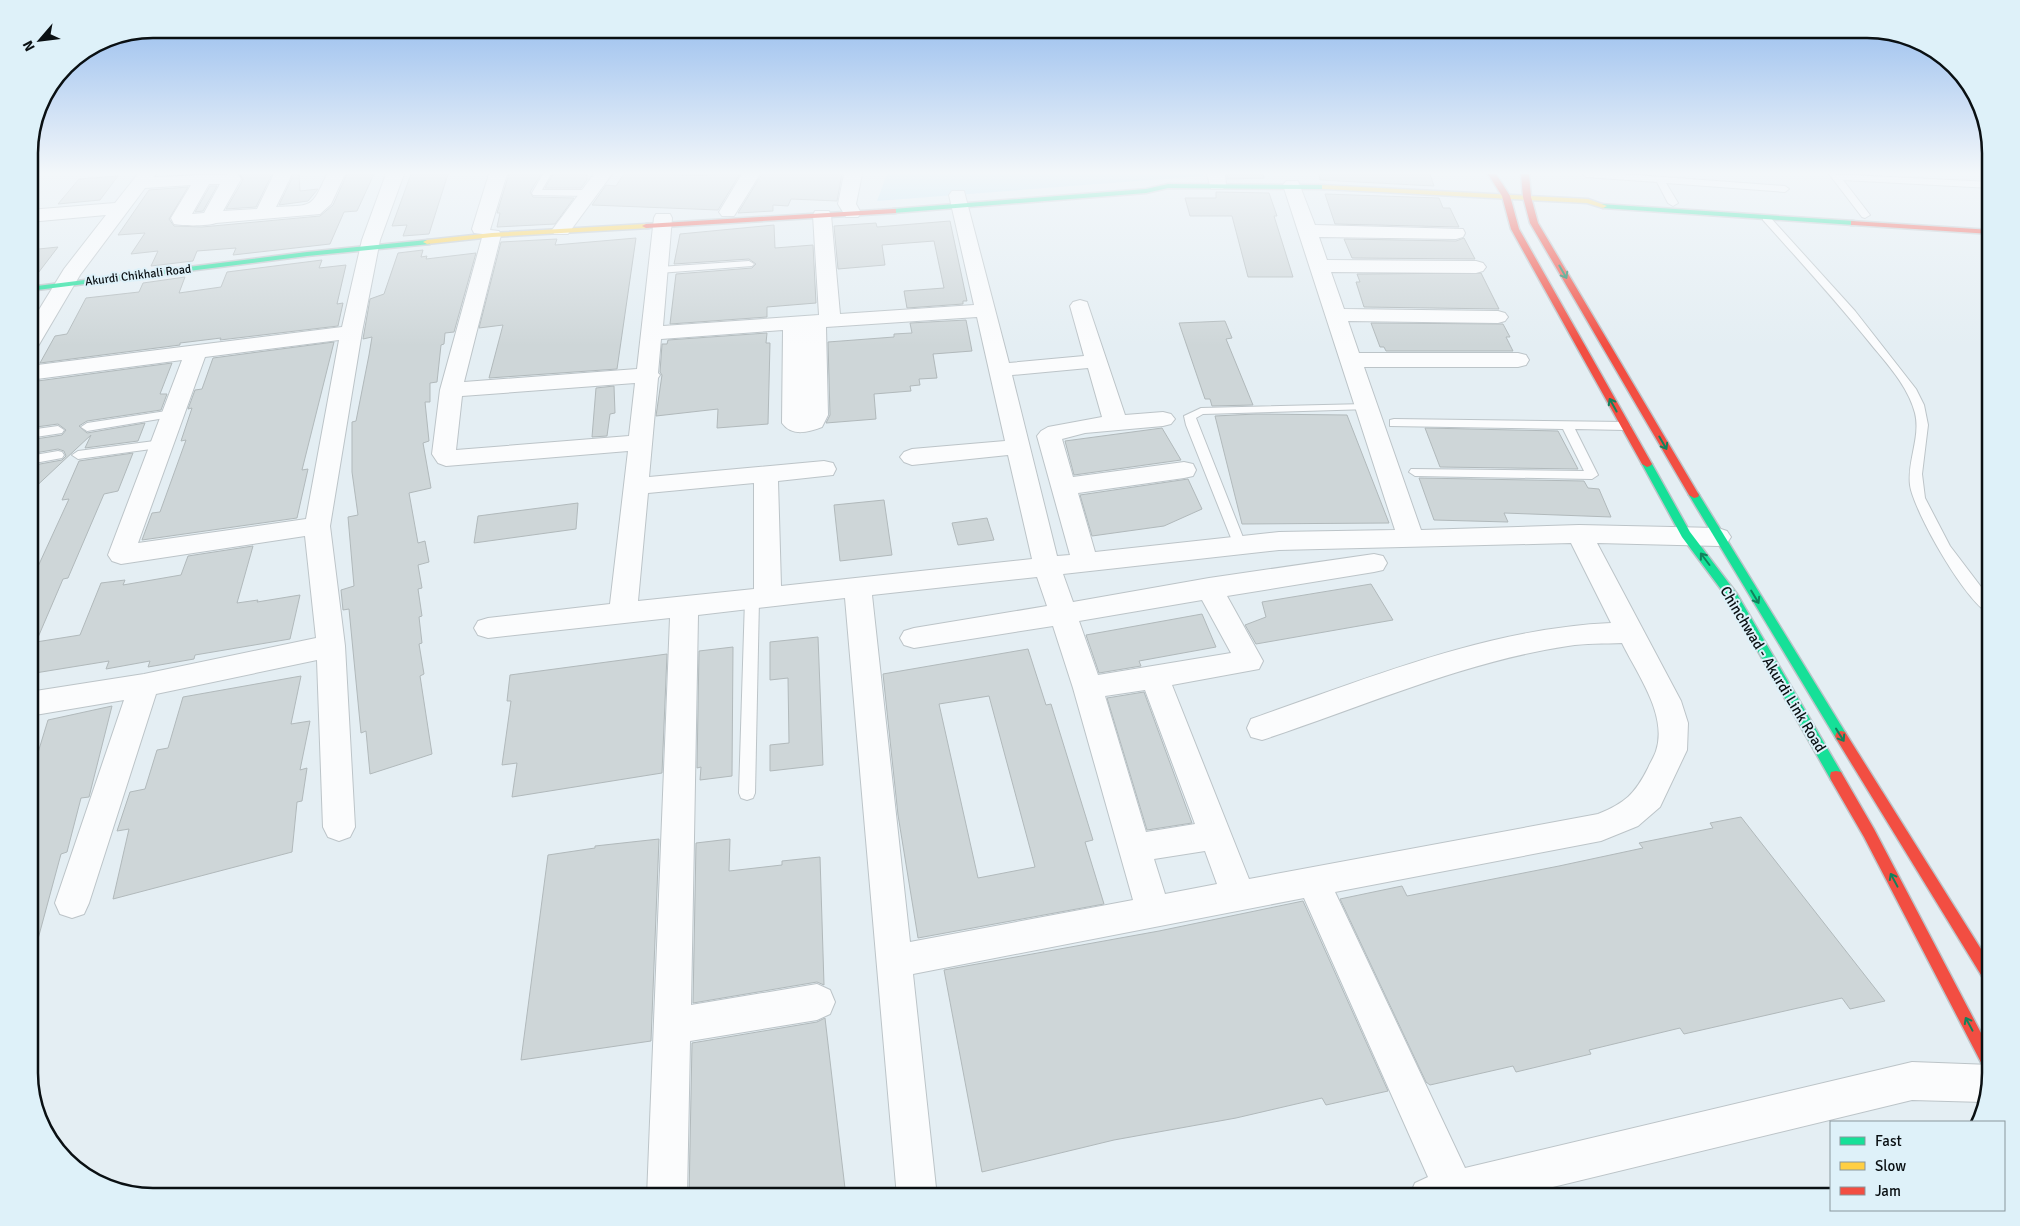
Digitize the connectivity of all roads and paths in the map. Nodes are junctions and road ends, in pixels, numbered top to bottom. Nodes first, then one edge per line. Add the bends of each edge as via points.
1 (104, 231) edge
2 (374, 231) edge
3 (498, 231) edge
4 (662, 231) edge
5 (821, 231) edge
6 (966, 231) edge
7 (1516, 231) edge
8 (1539, 231) edge
9 (1778, 231) edge
10 (486, 232) junction
11 (1307, 232) joint
12 (1456, 233) dead end
13 (370, 243) junction
14 (749, 264) dead end
15 (659, 270) junction
16 (1321, 271) junction
17 (1476, 272) dead end
18 (38, 278) edge
19 (68, 279) junction
20 (38, 287) edge
21 (1080, 306) dead end
22 (986, 310) junction
23 (1335, 315) junction
24 (1498, 317) dead end
25 (813, 322) junction
26 (38, 328) edge
27 (351, 332) junction
28 (653, 333) junction
29 (196, 351) junction
30 (1351, 360) junction
31 (1518, 360) dead end
32 (1097, 361) junction
33 (1000, 370) junction
34 (38, 372) edge
35 (649, 375) junction
36 (451, 390) junction
37 (1366, 407) junction
38 (173, 414) junction
39 (1164, 419) dead end
40 (1394, 423) dead end
41 (1116, 424) junction
42 (1567, 426) junction
43 (1625, 426) junction
44 (87, 427) dead end
45 (58, 430) dead end
46 (38, 433) edge
47 (641, 442) junction
48 (162, 444) junction
49 (1018, 447) junction
50 (58, 455) dead end
51 (78, 455) dead end
52 (912, 457) dead end
53 (38, 458) edge
54 (824, 469) dead end
55 (1184, 470) dead end
56 (1415, 472) dead end
57 (766, 474) junction
58 (637, 486) junction
59 (1062, 487) junction
60 (317, 526) junction
61 (1580, 534) junction
62 (1686, 534) junction
63 (1718, 537) junction
64 (1411, 540) junction
65 (1240, 545) junction
66 (1085, 562) junction
67 (1374, 564) dead end
68 (1047, 566) junction
69 (858, 588) junction
70 (1209, 588) junction
71 (1982, 597) edge
72 (760, 599) junction
73 (684, 607) junction
74 (623, 613) junction
75 (1064, 614) junction
76 (488, 628) dead end
77 (1631, 632) junction
78 (914, 638) dead end
79 (331, 646) junction
80 (1155, 678) junction
81 (144, 685) junction
82 (1088, 688) junction
83 (38, 703) edge
84 (1262, 728) dead end
85 (747, 793) dead end
86 (339, 827) dead end
87 (1215, 835) junction
88 (1135, 848) junction
89 (1313, 881) junction
90 (1238, 895) junction
91 (72, 903) dead end
92 (1153, 912) junction
93 (895, 961) junction
94 (1982, 963) edge
95 (817, 1002) dead end
96 (672, 1026) junction
97 (1982, 1050) edge
98 (1982, 1082) edge
99 (667, 1188) edge
100 (916, 1188) edge
101 (1440, 1188) edge
102 (1467, 1188) edge

1 - 19 street
2 - 13 street
3 - 10 main road
4 - 15 street
5 - 25 street
6 - 22 street
43 -> 7 main road, Chinchwad - Akurdi Link Road
8 -> 63 main road, Chinchwad - Akurdi Link Road
9 - 71 lane via 1908,383 1923,422 1916,483 1920,505 1943,545
10 - 13 main road
10 - 36 street
11 - 12 street
11 - 16 street
13 - 19 main road
13 - 27 street
14 - 15 lane
15 - 28 street
16 - 17 street
16 - 23 street
18 - 19 main road
19 - 20 main road, Akurdi Chikhali Road
19 - 26 street
21 - 32 street
22 - 25 street
22 - 33 street
23 - 24 street
23 - 30 street
25 - 28 street
27 - 29 street
27 - 60 street
28 - 35 street
29 - 34 street
29 - 38 street
30 - 31 street
30 - 37 street
32 - 33 street
32 - 41 street
33 - 49 street
35 - 36 street
35 - 47 street
36 - 47 street via 446,458
37 - 64 street
37 - 65 lane via 1201,412 1190,416
38 - 44 lane
38 - 48 street
39 - 41 street
40 - 42 lane
41 - 59 street via 1052,432 1049,436
42 - 43 lane
42 - 56 lane via 1592,475
43 - 62 main road, Chinchwad - Akurdi Link Road
45 - 46 lane
47 - 58 street
48 - 51 lane
48 - 60 street via 121,555
49 - 52 street
49 - 68 street
50 - 53 lane
54 - 57 street
55 - 59 street
57 - 58 street
57 - 72 street
58 - 74 street
59 - 66 street
60 - 79 street
61 - 62 street
61 - 64 street
61 - 77 street
62 - 63 street
97 -> 62 main road, Chinchwad - Akurdi Link Road via 1869,833 1733,597
63 -> 94 main road, Chinchwad - Akurdi Link Road
64 - 65 street via 1279,541
65 - 66 street
66 - 68 street
67 - 70 street
68 - 69 street
68 - 75 street
69 - 72 street
69 - 93 street
70 - 75 street
70 - 80 street via 1249,661
72 - 73 street
72 - 85 lane
73 - 74 street
73 - 96 street
74 - 76 street
75 - 78 street
75 - 82 street
77 - 84 street via 1569,635 1482,654 1376,687
77 - 89 street via 1666,701 1673,723 1672,750 1649,798 1627,816 1601,827
79 - 81 street
79 - 86 street
80 - 82 street
80 - 87 street
81 - 83 street
81 - 91 street
82 - 88 street
87 - 88 street
87 - 90 street
88 - 92 street
89 - 90 street
89 - 101 street
90 - 92 street
92 - 93 street
93 - 100 street
95 - 96 street
96 - 99 street
98 - 102 street via 1912,1081

